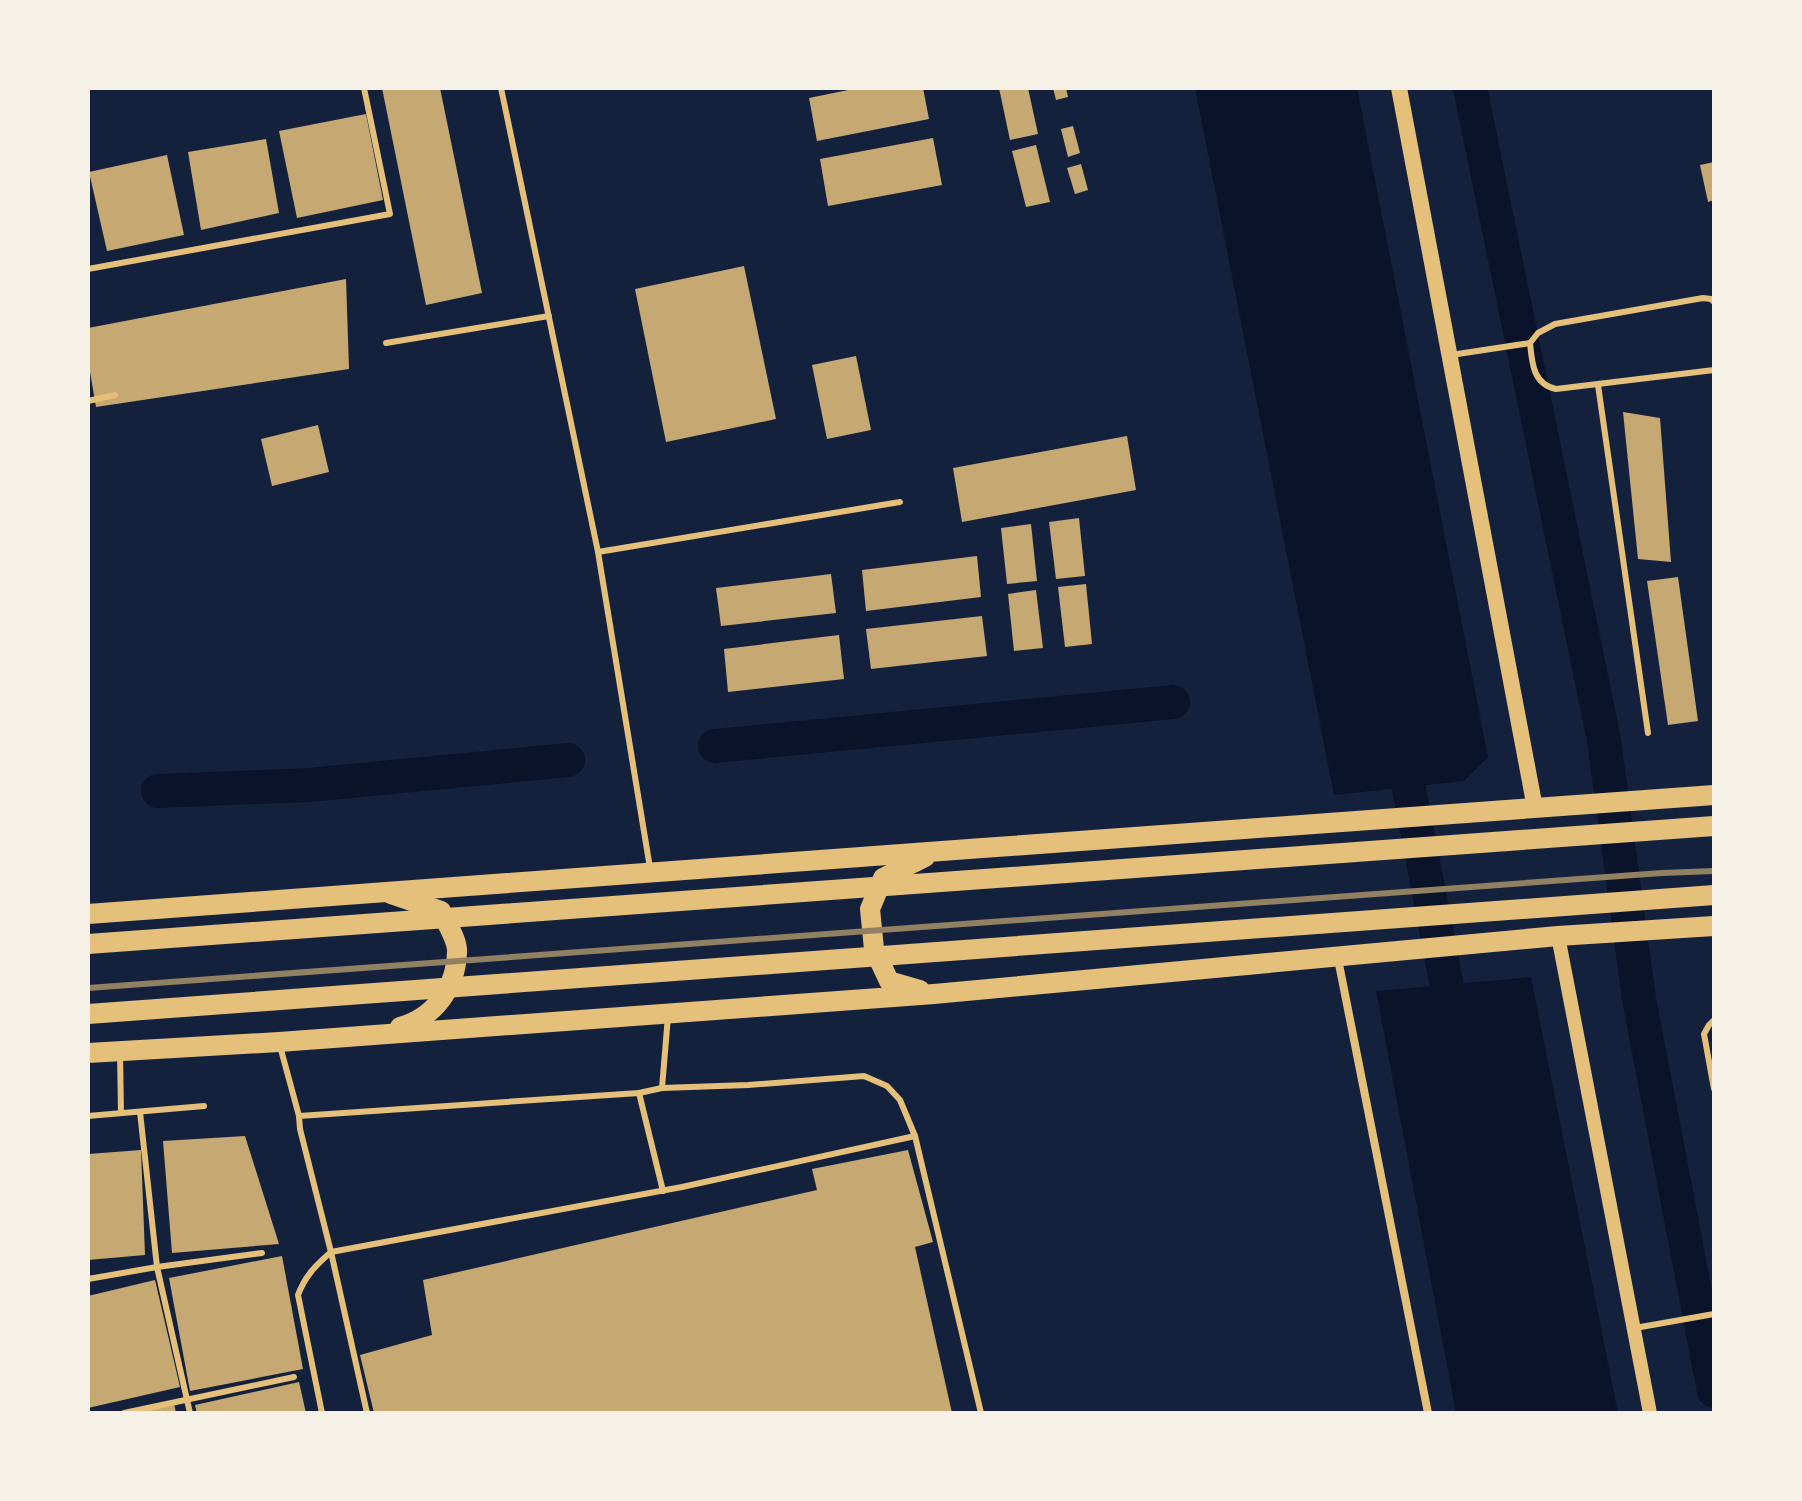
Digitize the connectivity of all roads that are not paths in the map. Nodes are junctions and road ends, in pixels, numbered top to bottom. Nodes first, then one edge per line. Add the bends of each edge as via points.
1 (364, 88) edge
2 (501, 88) edge
3 (1399, 88) edge
4 (88, 269) edge
5 (1713, 298) edge
6 (549, 316) junction
7 (386, 343) dead end
8 (1530, 343) junction
9 (1458, 354) junction
10 (1714, 370) edge
11 (1598, 385) junction
12 (115, 395) dead end
13 (88, 401) edge
14 (900, 502) dead end
15 (598, 552) junction
16 (1648, 733) dead end
17 (1714, 795) edge
18 (1535, 808) junction
19 (1714, 826) edge
20 (936, 852) junction
21 (651, 872) junction
22 (379, 890) junction
23 (1714, 895) edge
24 (88, 914) edge
25 (1714, 926) edge
26 (1558, 936) junction
27 (88, 944) edge
28 (1338, 958) junction
29 (934, 994) junction
30 (669, 1013) junction
31 (88, 1014) edge
32 (1714, 1020) edge
33 (367, 1035) junction
34 (279, 1042) junction
35 (120, 1052) junction
36 (88, 1053) edge
37 (662, 1088) junction
38 (1714, 1089) edge
39 (639, 1093) junction
40 (204, 1106) dead end
41 (140, 1112) junction
42 (121, 1113) junction
43 (88, 1116) edge
44 (299, 1116) junction
45 (915, 1136) junction
46 (663, 1191) junction
47 (331, 1252) junction
48 (262, 1253) dead end
49 (157, 1267) junction
50 (88, 1279) edge
51 (1714, 1314) edge
52 (1633, 1329) junction
53 (294, 1377) dead end
54 (187, 1399) junction
55 (124, 1413) edge
56 (190, 1413) edge
57 (322, 1413) edge
58 (367, 1413) edge
59 (981, 1413) edge
60 (1428, 1413) edge
61 (1650, 1413) edge

1 - 4 lane via 390,214
2 - 6 lane
3 - 9 main road
5 - 8 lane via 1555,324
6 - 7 lane
6 - 15 lane
8 - 9 lane
8 - 11 lane via 1537,377 1546,387
9 - 18 main road
10 - 11 lane
11 - 16 lane
12 - 13 lane
14 - 15 lane
15 - 21 lane
17 - 18 main road
18 - 20 main road
19 - 27 main road
20 - 21 main road
20 - 29 main road via 883,878 870,909 874,949 889,981
21 - 22 main road
22 - 24 main road
22 - 33 main road via 441,911 458,949 451,982 437,1006 415,1023
23 - 31 main road
25 - 26 main road
26 - 28 main road
26 - 52 street
28 - 29 main road
28 - 60 street
29 - 30 main road
30 - 33 main road
30 - 37 lane
32 - 38 lane via 1704,1034
33 - 34 main road
34 - 35 main road
34 - 44 lane
35 - 36 main road
35 - 42 lane
37 - 39 lane
37 - 45 lane via 864,1076 887,1086 900,1100
39 - 44 lane
39 - 46 lane
40 - 41 lane
41 - 42 lane
41 - 49 lane
42 - 43 lane
44 - 47 lane
45 - 46 lane
45 - 59 lane
46 - 47 lane
47 - 57 lane via 313,1268 298,1295
47 - 58 lane
48 - 49 lane
49 - 50 lane
49 - 54 lane
51 - 52 lane
52 - 61 street
53 - 54 lane
54 - 55 lane
54 - 56 lane

